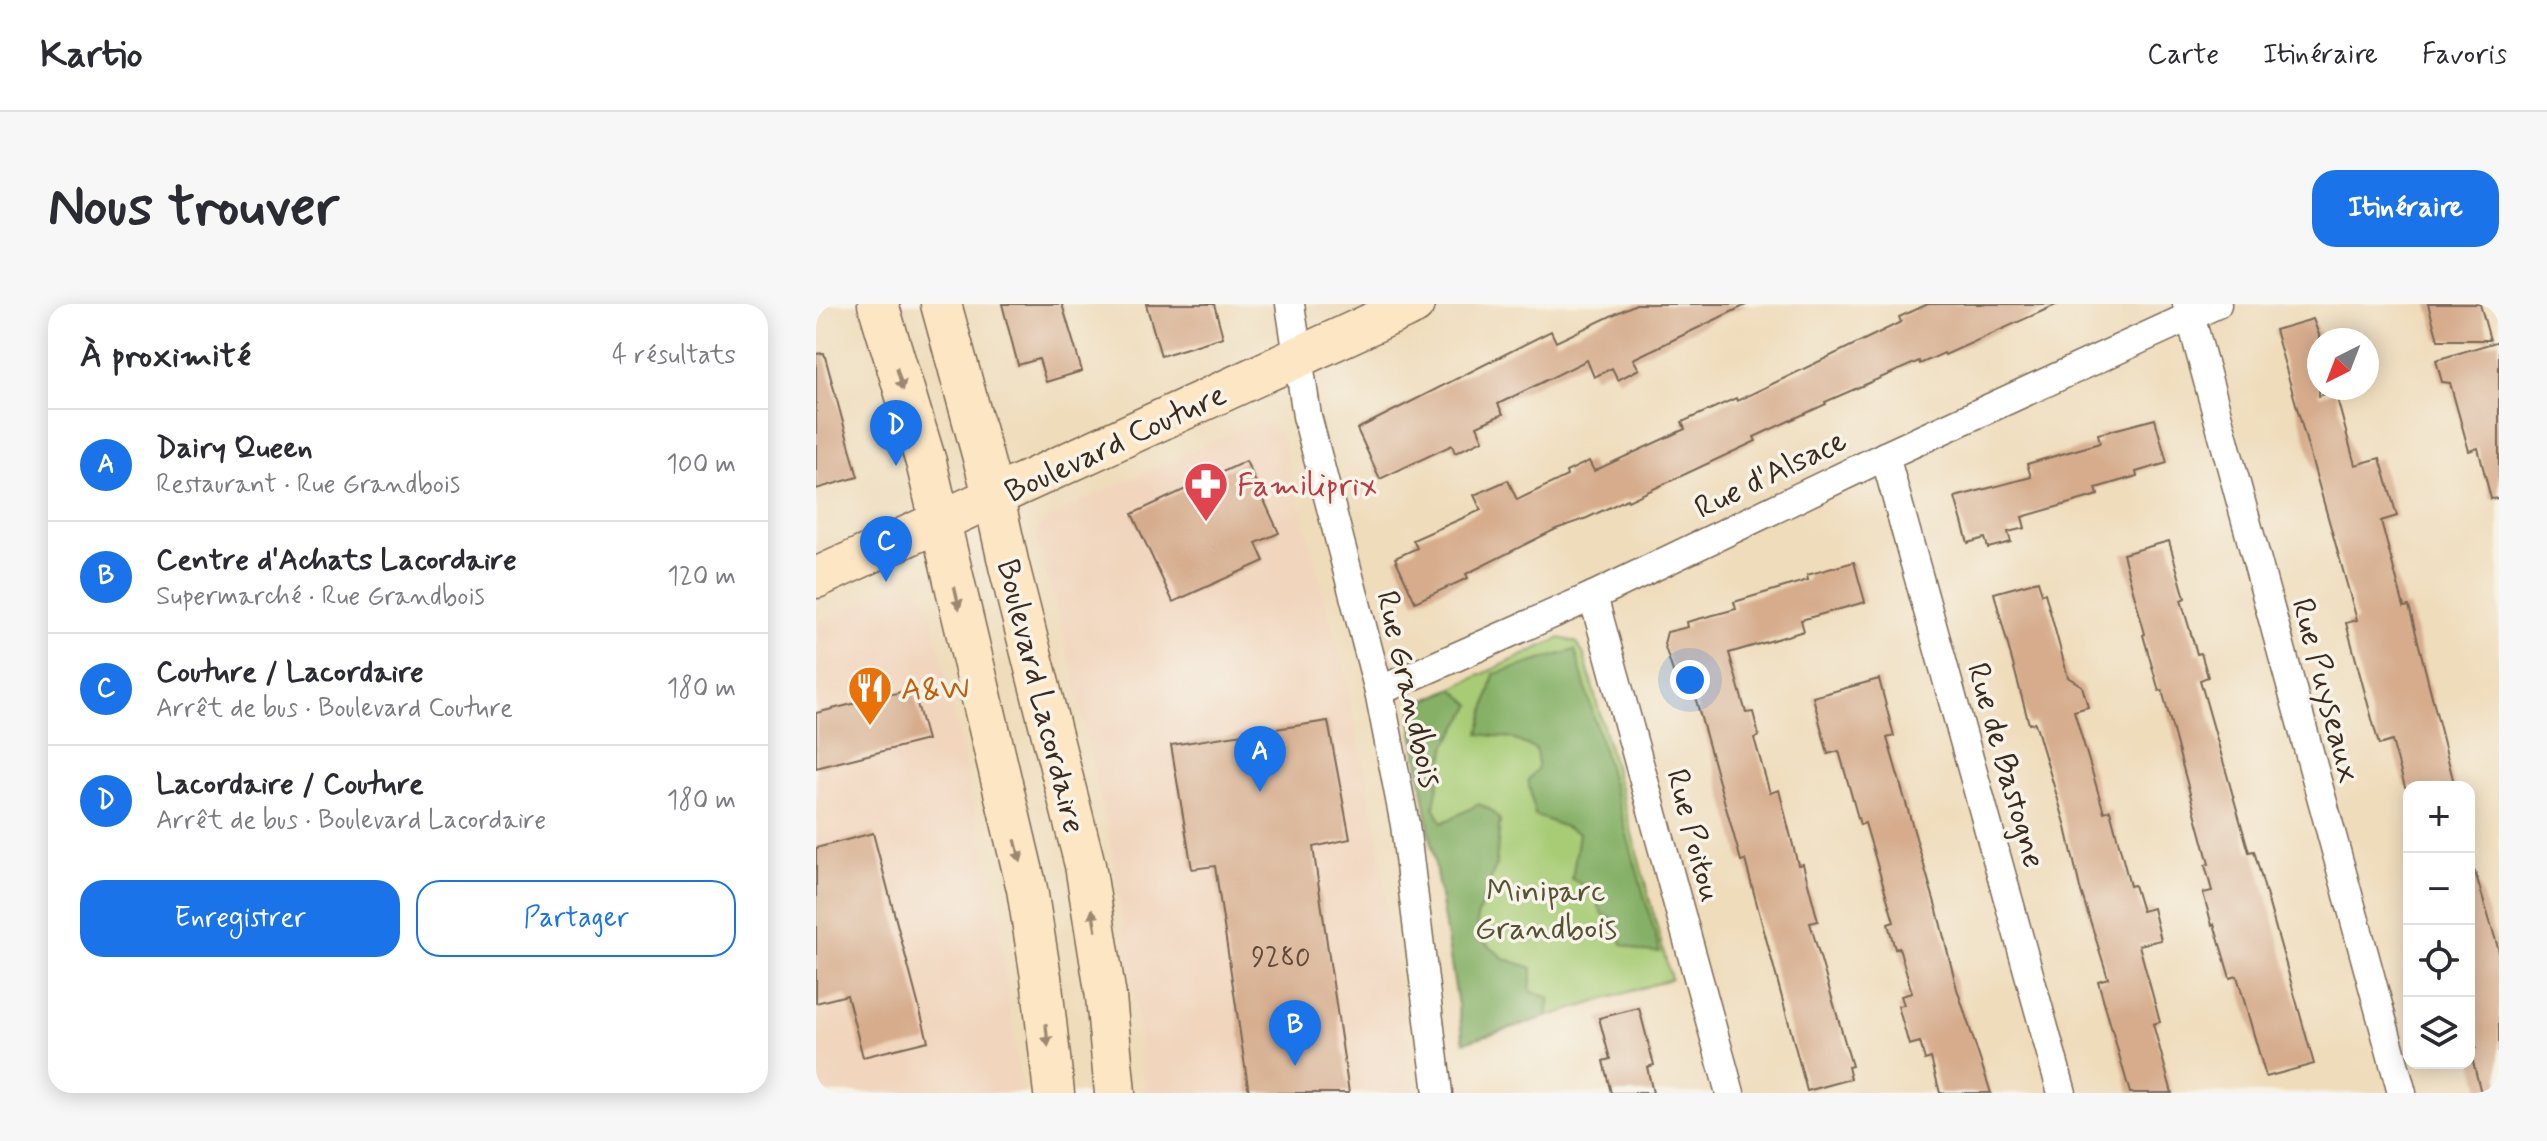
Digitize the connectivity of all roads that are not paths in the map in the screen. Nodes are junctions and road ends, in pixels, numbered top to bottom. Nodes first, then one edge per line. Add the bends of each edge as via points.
1 (878, 304) edge
2 (941, 304) edge
3 (1290, 304) edge
4 (1414, 304) edge
5 (2217, 304) edge
6 (2189, 310) edge
7 (1298, 358) junction
8 (1885, 456) junction
9 (994, 498) junction
10 (938, 522) junction
11 (816, 578) edge
12 (1593, 596) junction
13 (1379, 691) junction
14 (1054, 1093) edge
15 (1115, 1093) edge
16 (1438, 1093) edge
17 (1730, 1093) edge
18 (2062, 1093) edge
19 (2402, 1093) edge

1 -> 10 main road, Boulevard Lacordaire via 926,462
2 - 9 main road, Boulevard Lacordaire
3 - 7 street, Rue Grandbois
4 - 7 main road, Boulevard Couture
5 - 6 street, Rue d'Alsace
6 - 8 street, Rue d'Alsace
6 - 19 street, Rue Puyseaux
7 - 9 main road, Boulevard Couture
7 - 13 street, Rue Grandbois via 1307,416
8 - 12 street, Rue d'Alsace
8 - 18 street, Rue de Bastogne
9 - 10 main road, Boulevard Couture
15 -> 9 main road, Boulevard Lacordaire via 1085,865
10 - 11 main road, Boulevard Couture
10 -> 14 main road, Boulevard Lacordaire via 1027,889
12 - 13 street, Rue d'Alsace
12 - 17 street, Rue Poitou
13 - 16 street, Rue Grandbois via 1405,825

